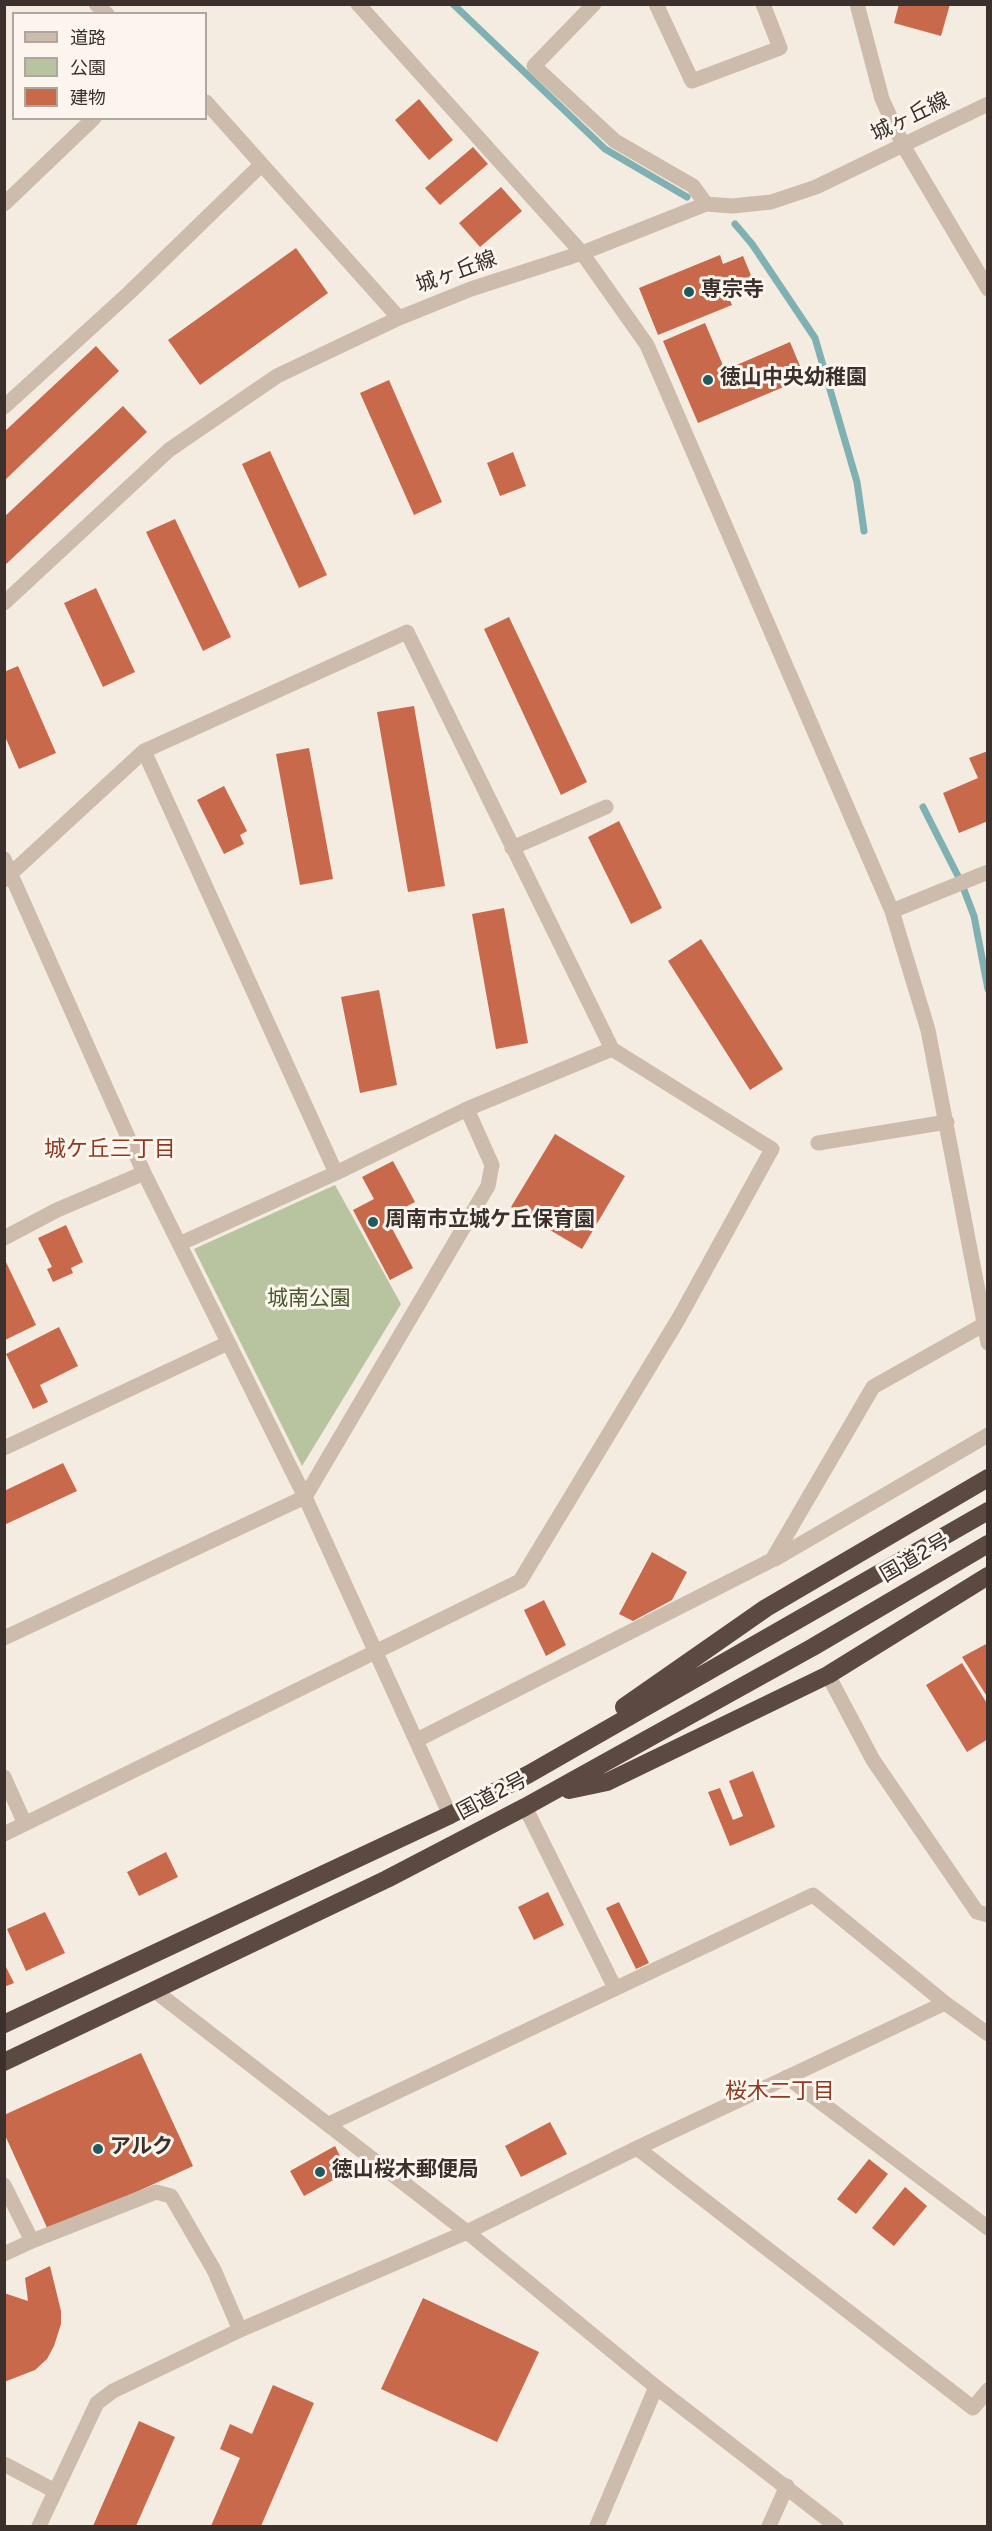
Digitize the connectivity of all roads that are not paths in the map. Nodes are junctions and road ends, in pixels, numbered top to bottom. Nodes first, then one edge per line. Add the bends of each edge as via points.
1 (358, 4) edge
2 (594, 4) edge
3 (656, 4) edge
4 (763, 4) edge
5 (858, 5) edge
6 (207, 103) edge
7 (987, 105) edge
8 (92, 120) edge
9 (904, 147) junction
10 (261, 165) junction
11 (4, 204) edge
12 (706, 204) junction
13 (582, 253) junction
14 (987, 289) edge
15 (399, 318) junction
16 (4, 407) edge
17 (4, 603) edge
18 (144, 751) junction
19 (606, 807) dead end
20 (512, 848) junction
21 (7, 871) edge
22 (987, 872) edge
23 (892, 911) junction
24 (612, 1049) junction
25 (467, 1109) junction
26 (947, 1122) junction
27 (818, 1143) dead end
28 (144, 1173) junction
29 (336, 1173) junction
30 (4, 1238) edge
31 (179, 1244) junction
32 (982, 1325) junction
33 (228, 1343) junction
34 (987, 1343) edge
35 (987, 1435) edge
36 (4, 1448) edge
37 (987, 1478) edge
38 (305, 1497) junction
39 (987, 1511) edge
40 (987, 1544) edge
41 (772, 1560) junction
42 (987, 1576) edge
43 (4, 1638) edge
44 (376, 1651) junction
45 (828, 1675) junction
46 (417, 1740) junction
47 (529, 1774) junction
48 (4, 1777) edge
49 (551, 1793) junction
50 (525, 1807) junction
51 (450, 1815) junction
52 (25, 1824) junction
53 (4, 1834) edge
54 (987, 1916) edge
55 (615, 1988) junction
56 (155, 1991) junction
57 (945, 2003) junction
58 (4, 2024) edge
59 (987, 2034) edge
60 (4, 2062) edge
61 (787, 2077) junction
62 (329, 2124) junction
63 (637, 2148) junction
64 (4, 2185) edge
65 (987, 2228) edge
66 (467, 2232) junction
67 (32, 2241) junction
68 (4, 2254) edge
69 (240, 2330) junction
70 (656, 2386) junction
71 (987, 2390) edge
72 (4, 2464) edge
73 (786, 2486) junction
74 (55, 2491) junction
75 (39, 2526) edge
76 (597, 2526) edge
77 (769, 2526) edge
78 (836, 2526) edge

1 - 13 street
2 - 12 street via 534,66 615,141 693,186
3 - 4 street via 692,81 780,48
5 - 9 street via 882,99
6 - 10 street
7 - 9 street, 城ヶ丘線
8 - 11 street
9 - 12 street, 城ヶ丘線 via 816,187 771,202
9 - 14 street
10 - 15 street
10 - 16 street
12 - 13 street, 城ヶ丘線
13 - 15 street, 城ヶ丘線 via 471,289
13 - 23 street via 647,345
15 - 17 street, 城ヶ丘線 via 277,376 169,450
18 - 20 street via 407,632
18 - 21 street
18 - 29 street
19 - 20 street
20 - 24 street
21 - 28 street
22 - 23 street
23 - 26 street via 928,1030
24 - 25 street
24 - 44 street via 772,1149 679,1318 520,1581
25 - 29 street
25 - 38 street via 492,1165 488,1186
26 - 27 street
26 - 32 street
28 - 30 street via 57,1210
28 - 31 street
29 - 31 street
31 - 33 street
32 - 34 street
32 - 41 street via 873,1387
33 - 36 street
33 - 38 street
35 - 41 street
37 - 47 highway via 766,1608
38 - 43 street
38 - 44 street
39 - 47 highway, 国道2号
40 - 49 highway, 国道2号 via 813,1647
41 - 46 street
42 - 45 highway
44 - 46 street
44 - 52 street
45 - 49 highway via 607,1782
45 - 54 street via 873,1760 977,1911
46 - 51 street
47 - 51 highway, 国道2号
48 - 52 street
49 - 50 highway, 国道2号
50 - 55 street
50 - 56 highway, 国道2号 via 387,1879
51 - 58 highway, 国道2号
52 - 53 street
55 - 57 street via 813,1895
55 - 62 street
56 - 60 highway, 国道2号
56 - 62 street
57 - 59 street
57 - 61 street
61 - 63 street
61 - 65 street
62 - 66 street
63 - 66 street
63 - 71 street via 973,2408
64 - 67 street
66 - 69 street
66 - 70 street
67 - 68 street
67 - 69 street via 156,2192 171,2196 214,2270
69 - 74 street via 113,2391 97,2403
70 - 73 street
70 - 76 street
72 - 74 street
73 - 77 street
73 - 78 street
74 - 75 street

